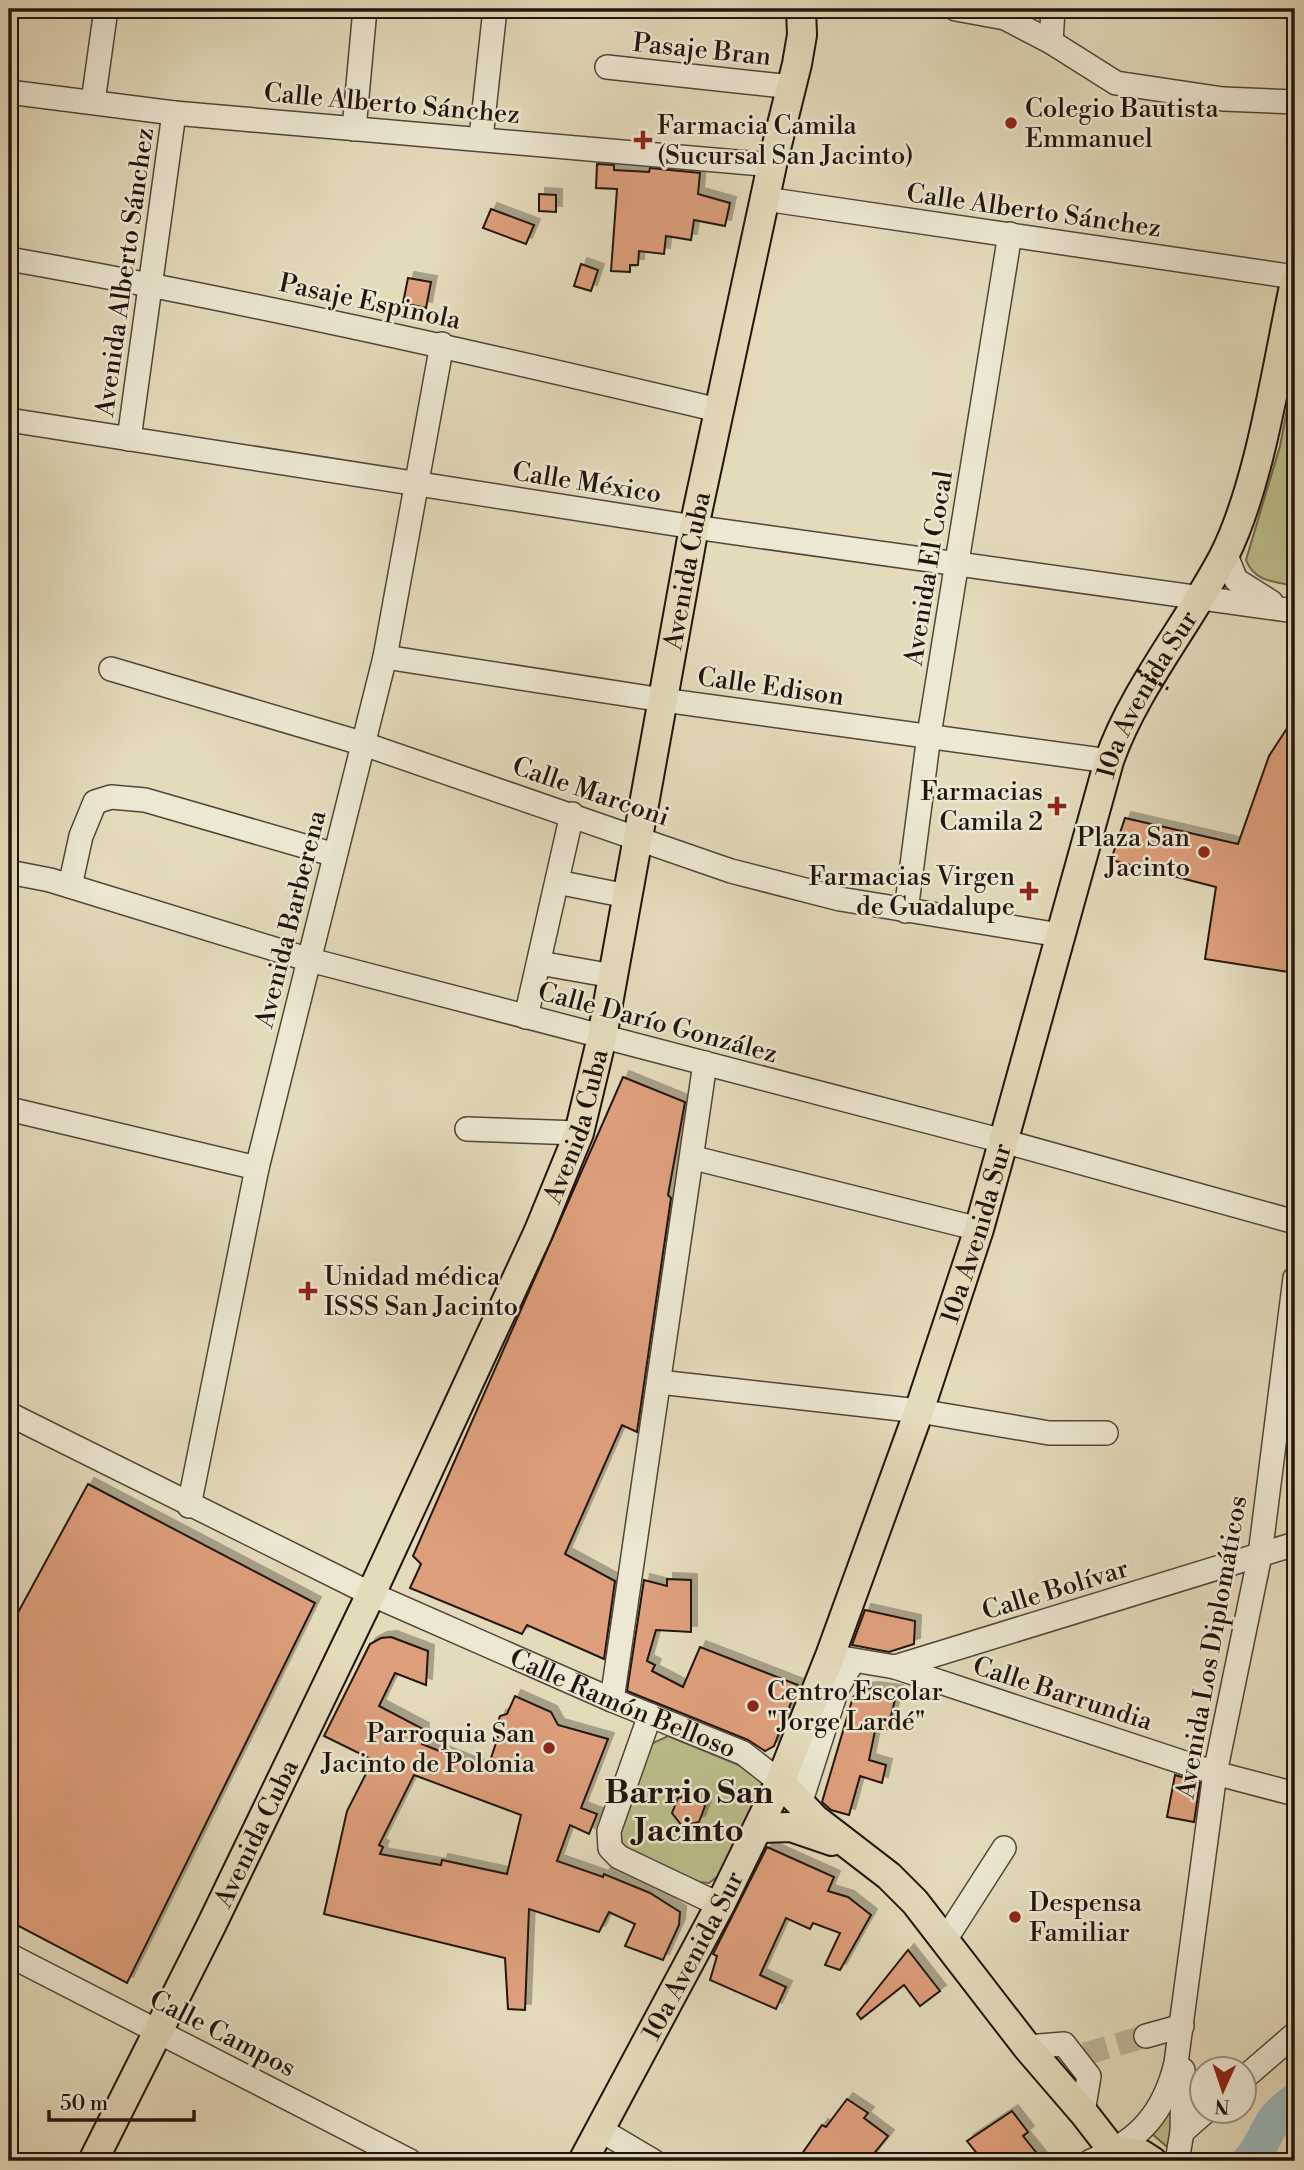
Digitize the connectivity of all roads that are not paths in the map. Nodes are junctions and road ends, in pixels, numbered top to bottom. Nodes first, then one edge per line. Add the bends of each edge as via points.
1 (106, 9) edge
2 (365, 9) edge
3 (495, 9) edge
4 (801, 9) edge
5 (956, 9) edge
6 (1053, 9) edge
7 (1051, 42) junction
8 (607, 66) dead end
9 (792, 87) junction
10 (9, 92) edge
11 (93, 102) junction
12 (1295, 102) edge
13 (174, 113) junction
14 (354, 129) junction
15 (481, 138) junction
16 (772, 165) junction
17 (765, 199) junction
18 (1010, 234) junction
19 (9, 259) edge
20 (1295, 279) edge
21 (153, 285) junction
22 (442, 344) junction
23 (718, 410) junction
24 (9, 420) edge
25 (130, 439) junction
26 (416, 484) junction
27 (694, 527) junction
28 (1225, 553) junction
29 (957, 564) junction
30 (1200, 598) junction
31 (1291, 610) edge
32 (385, 657) junction
33 (111, 669) dead end
34 (663, 700) junction
35 (929, 735) junction
36 (361, 743) junction
37 (1109, 761) junction
38 (572, 814) junction
39 (638, 836) junction
40 (335, 855) junction
41 (9, 872) edge
42 (557, 882) junction
43 (70, 886) junction
44 (627, 896) junction
45 (906, 911) junction
46 (1060, 935) junction
47 (310, 960) junction
48 (539, 963) junction
49 (613, 976) junction
50 (526, 1017) junction
51 (602, 1037) junction
52 (705, 1063) junction
53 (9, 1109) edge
54 (467, 1129) dead end
55 (579, 1133) junction
56 (1003, 1141) junction
57 (694, 1158) junction
58 (257, 1168) junction
59 (1295, 1222) edge
60 (979, 1229) junction
61 (1295, 1278) edge
62 (659, 1382) junction
63 (919, 1411) junction
64 (9, 1414) edge
65 (1106, 1433) dead end
66 (190, 1506) junction
67 (1295, 1544) edge
68 (1260, 1555) junction
69 (371, 1594) junction
70 (841, 1658) junction
71 (895, 1667) junction
72 (611, 1700) junction
73 (650, 1716) junction
74 (1215, 1773) junction
75 (780, 1782) junction
76 (1295, 1794) edge
77 (800, 1804) junction
78 (758, 1828) junction
79 (1004, 1848) dead end
80 (856, 1852) junction
81 (720, 1905) junction
82 (945, 1940) junction
83 (9, 1955) edge
84 (1182, 2026) junction
85 (158, 2030) junction
86 (1295, 2034) edge
87 (1146, 2036) tunnel mouth
88 (1027, 2047) junction
89 (1258, 2066) edge
90 (1083, 2112) junction
91 (1191, 2124) edge
92 (599, 2129) junction
93 (1182, 2132) junction
94 (1106, 2158) edge
95 (93, 2161) edge
96 (410, 2161) edge
97 (583, 2161) edge
98 (653, 2161) edge
99 (1152, 2161) edge
100 (1177, 2161) edge

1 - 11 street
2 - 14 street
3 - 15 street
4 - 9 main road, Avenida Cuba via 802,36
5 - 7 street via 1005,18
6 - 7 street
7 - 12 street via 1116,83 1223,99
8 - 9 street, Pasaje Bran
9 - 16 main road, Avenida Cuba
10 - 11 street, Calle Alberto Sánchez
11 - 13 street, Calle Alberto Sánchez
13 - 14 street, Calle Alberto Sánchez
13 - 21 street, Avenida Alberto Sánchez
14 - 15 street, Calle Alberto Sánchez
15 - 16 street, Calle Alberto Sánchez
16 - 17 main road, Avenida Cuba
17 - 18 street, Calle Alberto Sánchez
17 - 23 main road, Avenida Cuba
18 - 20 street, Calle Alberto Sánchez
18 - 29 street, Avenida El Cocal
19 - 21 street, Pasaje Espinola
20 - 28 main road, 10a Avenida Sur via 1258,450
21 - 22 street, Pasaje Espinola
21 - 25 street, Avenida Alberto Sánchez
22 - 23 street, Pasaje Espinola
22 - 26 street, Avenida Barberena
23 - 27 main road, Avenida Cuba
24 - 25 street, Calle México
25 - 26 street, Calle México
26 - 27 street, Calle México
26 - 32 street, Avenida Barberena
27 - 29 street, Calle México
27 - 34 main road, Avenida Cuba
28 - 30 main road, 10a Avenida Sur
28 - 31 street via 1236,580 1250,592
29 - 30 street, Calle México
29 - 35 street, Avenida El Cocal
30 - 31 street, Calle México
30 - 37 main road, 10a Avenida Sur via 1124,726
32 - 34 street, Calle Edison
32 - 36 street, Avenida Barberena
33 - 36 street, Calle Marconi
34 - 35 street, Calle Edison
34 - 39 main road, Avenida Cuba
35 - 37 street, Calle Edison
35 - 45 street, Avenida El Cocal
36 - 38 street, Calle Marconi
36 - 40 street, Avenida Barberena
37 - 46 main road, 10a Avenida Sur
38 - 39 street, Calle Marconi
38 - 42 street
39 - 44 main road, Avenida Cuba
39 - 45 street, Calle Marconi via 732,871
40 - 43 street via 145,800 111,797 95,802 81,836
40 - 47 street, Avenida Barberena
41 - 43 street, Calle Darío González
42 - 44 street
42 - 48 street
43 - 47 street, Calle Darío González
44 - 49 main road, Avenida Cuba
45 - 46 street, Calle Marconi
46 - 56 main road, 10a Avenida Sur
47 - 50 street, Calle Darío González
47 - 58 street, Avenida Barberena
48 - 49 street
48 - 50 street
49 - 51 main road, Avenida Cuba
50 - 51 street, Calle Darío González
51 - 52 street, Calle Darío González
51 - 55 main road, Avenida Cuba
52 - 56 street, Calle Darío González
52 - 57 street
53 - 58 street
54 - 55 street
55 - 69 main road, Avenida Cuba via 538,1233
56 - 59 street, Calle Darío González
56 - 60 main road, 10a Avenida Sur
57 - 60 street
57 - 62 street
58 - 66 street, Avenida Barberena
60 - 63 main road, 10a Avenida Sur
61 - 68 street, Avenida Los Diplomáticos
62 - 63 street
62 - 72 street
63 - 65 street via 1049,1433
63 - 70 main road, 10a Avenida Sur
64 - 66 street, Calle Ramón Belloso
66 - 69 street, Calle Ramón Belloso
67 - 68 street, Calle Bolívar
68 - 71 street, Calle Bolívar
68 - 74 street, Avenida Los Diplomáticos
69 - 72 street, Calle Ramón Belloso
69 - 85 main road, Avenida Cuba
70 - 71 street, Calle Bolívar
70 - 75 main road, 10a Avenida Sur
70 - 77 street, 10a Avenida Sur via 836,1689
71 - 74 street, Calle Barrundia
72 - 73 street, Calle Ramón Belloso
73 - 75 street, Calle Ramón Belloso via 743,1753
73 - 81 street via 609,1831 610,1848 619,1857
74 - 76 street, Calle Barrundia
74 - 84 street, Avenida Los Diplomáticos
75 - 77 main road, Calle Ramón Belloso
75 - 78 main road, 10a Avenida Sur
77 - 80 main road, Calle Ramón Belloso
78 - 80 main road via 808,1830
78 - 81 main road, 10a Avenida Sur
79 - 82 street
80 - 82 main road, Calle Ramón Belloso via 889,1876
81 - 92 main road, 10a Avenida Sur
82 - 88 main road, Calle Ramón Belloso
83 - 85 street, Calle Campos
84 - 87 street
84 - 93 street, Avenida Los Diplomáticos
84 - 94 street, Avenida Los Diplomáticos via 1163,2103 1149,2123
85 - 95 main road, Avenida Cuba
85 - 96 street, Calle Campos
86 - 89 street
88 - 90 main road, Calle Ramón Belloso
88 - 90 street via 1064,2045 1079,2055 1088,2076
90 - 94 main road, Calle Ramón Belloso
91 - 93 street
92 - 97 main road, 10a Avenida Sur
92 - 98 street
93 - 100 street, Avenida Los Diplomáticos
94 - 99 main road via 1141,2154

